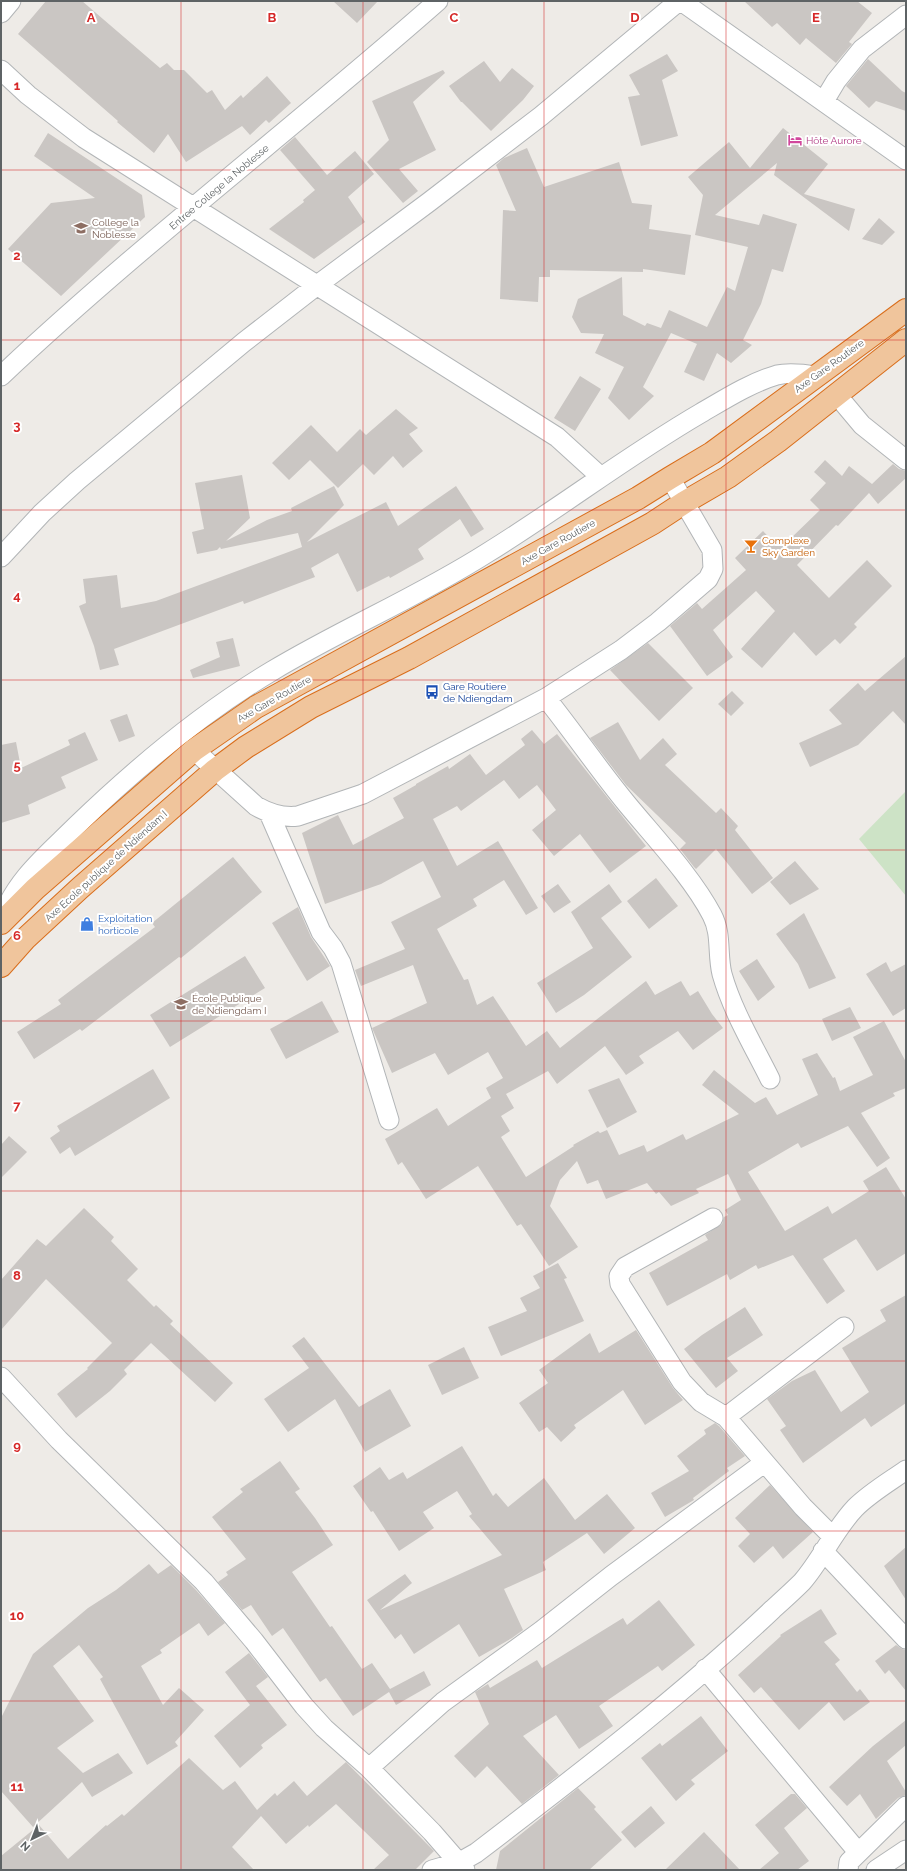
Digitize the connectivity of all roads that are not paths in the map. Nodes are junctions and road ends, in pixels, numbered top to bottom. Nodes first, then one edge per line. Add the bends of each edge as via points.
1 (11, 1) edge
2 (438, 1) edge
3 (680, 1) edge
4 (1, 13) edge
5 (906, 15) edge
6 (1, 70) edge
7 (824, 101) junction
8 (906, 160) edge
9 (195, 207) junction
10 (316, 286) junction
11 (906, 310) edge
12 (906, 340) edge
13 (1, 376) edge
14 (816, 376) junction
15 (836, 394) junction
16 (906, 460) edge
17 (601, 477) junction
18 (670, 478) junction
19 (685, 502) junction
20 (1, 557) edge
21 (297, 685) junction
22 (546, 698) junction
23 (312, 707) junction
24 (194, 750) junction
25 (215, 770) junction
26 (268, 813) junction
27 (1, 923) edge
28 (1, 966) edge
29 (770, 1079) dead end
30 (389, 1120) dead end
31 (713, 1218) dead end
32 (844, 1328) dead end
33 (1, 1377) edge
34 (726, 1418) junction
35 (764, 1462) junction
36 (906, 1470) edge
37 (828, 1544) junction
38 (906, 1639) edge
39 (705, 1669) junction
40 (369, 1768) junction
41 (906, 1806) edge
42 (906, 1850) edge
43 (858, 1852) junction
44 (463, 1866) edge
45 (432, 1870) edge
46 (848, 1870) edge
47 (876, 1870) edge

1 - 4 street
2 - 9 street, Entree College la Noblesse
3 - 7 street
3 - 10 street via 541,116
5 - 7 street via 862,50 836,81
6 - 9 street via 28,95 84,138
7 - 8 street
9 - 10 street
9 - 13 street, Entree College la Noblesse via 110,278
10 - 17 street via 557,437
10 - 20 street via 244,342 77,481 42,513
11 - 14 highway, Axe Gare Routiere
12 - 15 highway
14 - 17 street via 778,374 738,391
14 - 18 highway, Axe Gare Routiere via 712,453
15 - 16 street via 862,425
15 - 19 highway via 728,477
17 - 27 street via 472,563 272,670 205,715 107,796 27,873 9,901
18 - 19 street
18 - 21 highway, Axe Gare Routiere
19 - 22 street via 712,550 713,569 708,579 621,650
19 - 23 highway via 653,523 409,658
21 - 23 highway
21 - 24 highway, Axe Gare Routiere via 256,707
22 - 26 street via 363,794 289,818
22 - 29 street via 610,783 661,844 710,911 718,928 722,974 732,1001
23 - 25 highway via 246,747
24 - 25 street
24 - 27 highway via 35,889
25 - 26 street via 256,806
25 - 28 highway, Axe Ecole publique de Ndiendam I via 69,898 25,939
26 - 30 street via 321,932 341,963
31 - 34 street via 625,1267 619,1276 620,1284 682,1382 701,1402
32 - 34 street
33 - 40 street via 59,1440 204,1582 304,1706 329,1733
34 - 35 street
35 - 37 street via 803,1508
35 - 40 street via 443,1702
36 - 37 street via 855,1509
37 - 38 street
37 - 39 street via 802,1581 736,1644
39 - 43 street
39 - 44 street via 685,1690 476,1853
40 - 44 street
41 - 43 street
42 - 47 street
43 - 46 street via 849,1862
44 - 45 street

